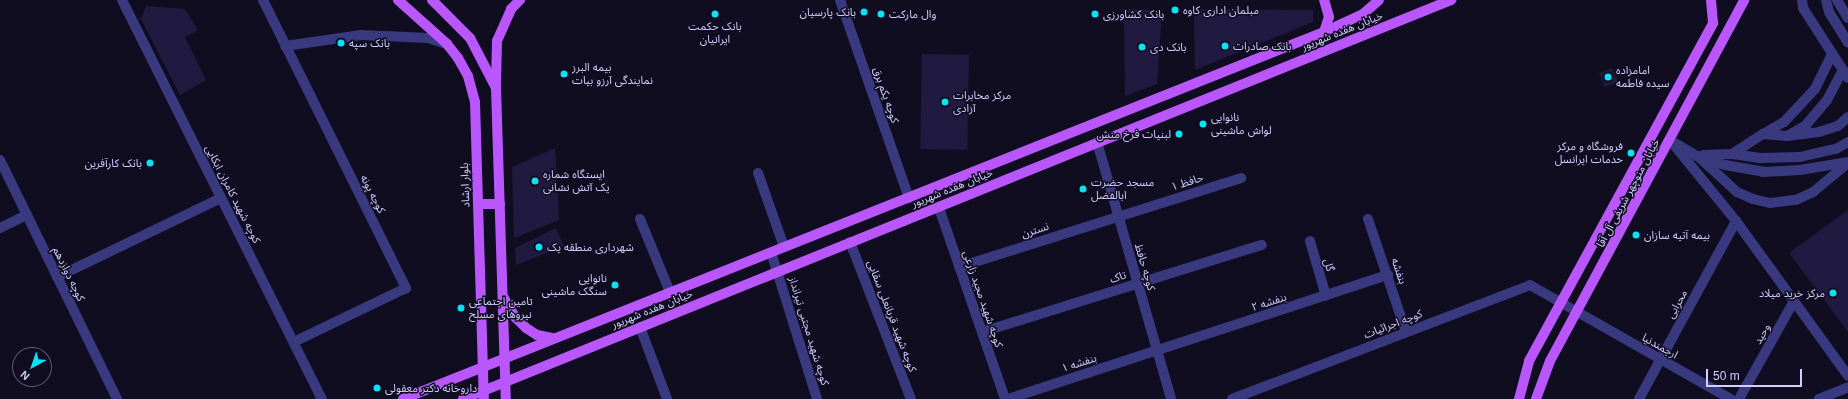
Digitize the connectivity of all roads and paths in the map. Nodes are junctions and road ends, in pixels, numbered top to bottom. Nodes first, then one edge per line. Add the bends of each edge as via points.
1 (122, 0) edge
2 (263, 0) edge
3 (398, 0) edge
4 (432, 0) edge
5 (520, 0) edge
6 (840, 0) edge
7 (1324, 0) edge
8 (1379, 0) edge
9 (1451, 0) edge
10 (1711, 0) edge
11 (1744, 0) edge
12 (1802, 0) edge
13 (1826, 0) edge
14 (1837, 0) edge
15 (1848, 18) edge
16 (1324, 32) junction
17 (1848, 42) edge
18 (447, 44) junction
19 (285, 46) junction
20 (1832, 54) junction
21 (1846, 74) edge
22 (496, 88) junction
23 (1848, 117) edge
24 (1763, 134) junction
25 (1787, 136) junction
26 (1670, 140) junction
27 (1097, 142) junction
28 (1848, 142) edge
29 (1732, 154) junction
30 (1697, 156) junction
31 (0, 160) edge
32 (1848, 162) edge
33 (758, 173) dead end
34 (1241, 178) dead end
35 (221, 198) junction
36 (909, 198) junction
37 (478, 204) junction
38 (500, 204) junction
39 (938, 208) junction
40 (27, 215) junction
41 (1118, 216) junction
42 (1368, 218) dead end
43 (640, 219) dead end
44 (1736, 222) junction
45 (0, 228) edge
46 (1310, 241) dead end
47 (850, 242) junction
48 (1262, 245) dead end
49 (784, 247) junction
50 (771, 252) junction
51 (959, 267) junction
52 (778, 271) junction
53 (1388, 275) junction
54 (57, 277) junction
55 (1138, 284) junction
56 (670, 292) junction
57 (504, 296) junction
58 (1326, 296) junction
59 (1794, 301) junction
60 (1561, 304) junction
61 (1577, 313) junction
62 (640, 327) junction
63 (982, 332) junction
64 (1406, 332) junction
65 (552, 338) junction
66 (294, 342) junction
67 (1157, 350) junction
68 (505, 357) junction
69 (1661, 360) junction
70 (483, 366) junction
71 (1848, 376) edge
72 (505, 380) junction
73 (1848, 387) edge
74 (1257, 394) edge
75 (484, 395) edge
76 (117, 399) edge
77 (322, 399) edge
78 (402, 399) edge
79 (463, 399) edge
80 (506, 399) edge
81 (667, 399) edge
82 (817, 399) edge
83 (911, 399) edge
84 (1007, 399) edge
85 (1171, 399) edge
86 (1232, 399) edge
87 (1519, 399) edge
88 (1536, 399) edge
89 (1639, 399) edge
90 (1731, 399) edge
91 (1739, 399) edge
92 (1819, 399) edge

1 - 35 street, کوچه شهید کامران ابکایی
2 - 19 street, کوچه پونه
3 - 18 main road, بلوار ارشاد
4 - 22 main road via 470,38
5 - 22 main road via 511,9 497,41
6 - 36 street, کوچه یکم برق
7 - 16 main road via 1329,17
8 - 16 main road, خیابان هفده شهریور via 1363,14
9 - 27 main road, خیابان هفده شهریور
10 - 60 main road, خیابان منوچهر شریفی آل آقا via 1713,23
11 - 26 main road, خیابان منوچهر شریفی آل آقا
12 - 20 street via 1803,8
13 - 17 street via 1829,12
14 - 15 street
16 - 36 main road, خیابان هفده شهریور
18 - 19 street via 428,38 361,35
18 - 37 main road, بلوار ارشاد via 468,76 475,102
19 - 66 street, کوچه پونه via 406,288
20 - 21 street
20 - 24 street via 1815,89 1784,122
21 - 25 street via 1806,125
22 - 38 main road
23 - 25 street via 1830,129
24 - 25 street
24 - 29 street
26 - 30 street
26 - 44 street
26 - 61 main road, خیابان منوچهر شریفی آل آقا
27 - 39 main road, خیابان هفده شهریور
27 - 41 street, کوچه حافظ
28 - 29 street via 1836,149 1800,157 1759,158
29 - 30 street
30 - 32 street via 1725,165 1763,172 1800,170
30 - 32 street via 1737,192 1770,203 1785,203 1802,197
31 - 40 street, کوچه دوازدهم
33 - 49 street
34 - 41 street, حافظ ۱
35 - 54 street
35 - 66 street, کوچه شهید کامران ابکایی
36 - 49 main road, خیابان هفده شهریور
37 - 38 main road
37 - 70 main road, بلوار ارشاد
38 - 57 main road
39 - 47 main road, خیابان هفده شهریور
39 - 51 street, کوچه شهید مجید زارعی
40 - 45 street
40 - 54 street, کوچه دوازدهم
41 - 51 street, نسترن
41 - 55 street, کوچه حافظ
42 - 53 street, بنفشه
43 - 56 street
44 - 59 street
44 - 69 street, محرابی
46 - 58 street, گل
47 - 52 main road, خیابان هفده شهریور
47 - 83 street, کوچه شهید قربانعلی سقایی
48 - 55 street, تاک
49 - 50 main road, خیابان هفده شهریور
50 - 52 street, کوچه شهید مجتبی تیرانداز
50 - 56 main road, خیابان هفده شهریور
51 - 63 street, کوچه شهید مجید زارعی
52 - 62 main road, خیابان هفده شهریور
52 - 82 street, کوچه شهید مجتبی تیرانداز
53 - 58 street, بنفشه ۲
53 - 64 street, بنفشه
54 - 76 street, کوچه دوازدهم
55 - 63 street, تاک
55 - 67 street, کوچه حافظ
56 - 65 main road, خیابان هفده شهریور
57 - 65 main road via 515,317 526,328 537,335
57 - 68 main road
58 - 67 street, بنفشه ۲
59 - 71 street
59 - 91 street, وحید
60 - 61 street, ارجمندنیا
60 - 64 street, کوچه اجرائیات via 1530,285
60 - 87 main road, خیابان منوچهر شریفی آل آقا via 1529,361
61 - 69 street, ارجمندنیا
61 - 88 main road, خیابان منوچهر شریفی آل آقا via 1550,360
62 - 72 main road, خیابان هفده شهریور
62 - 81 street
63 - 84 street, کوچه شهید مجید زارعی
64 - 74 street, کوچه اجرائیات
65 - 68 main road, خیابان هفده شهریور
66 - 77 street, کوچه شهید کامران ابکایی
67 - 84 street, بنفشه ۱
67 - 85 street, کوچه حافظ
68 - 70 main road, خیابان هفده شهریور
68 - 72 main road
69 - 89 street, محرابی
69 - 90 street, ارجمندنیا
70 - 75 main road, بلوار ارشاد
70 - 78 main road, خیابان هفده شهریور
72 - 75 main road, خیابان هفده شهریور
72 - 80 main road
73 - 92 street
74 - 86 street, کوچه اجرائیات
75 - 79 main road, خیابان هفده شهریور

